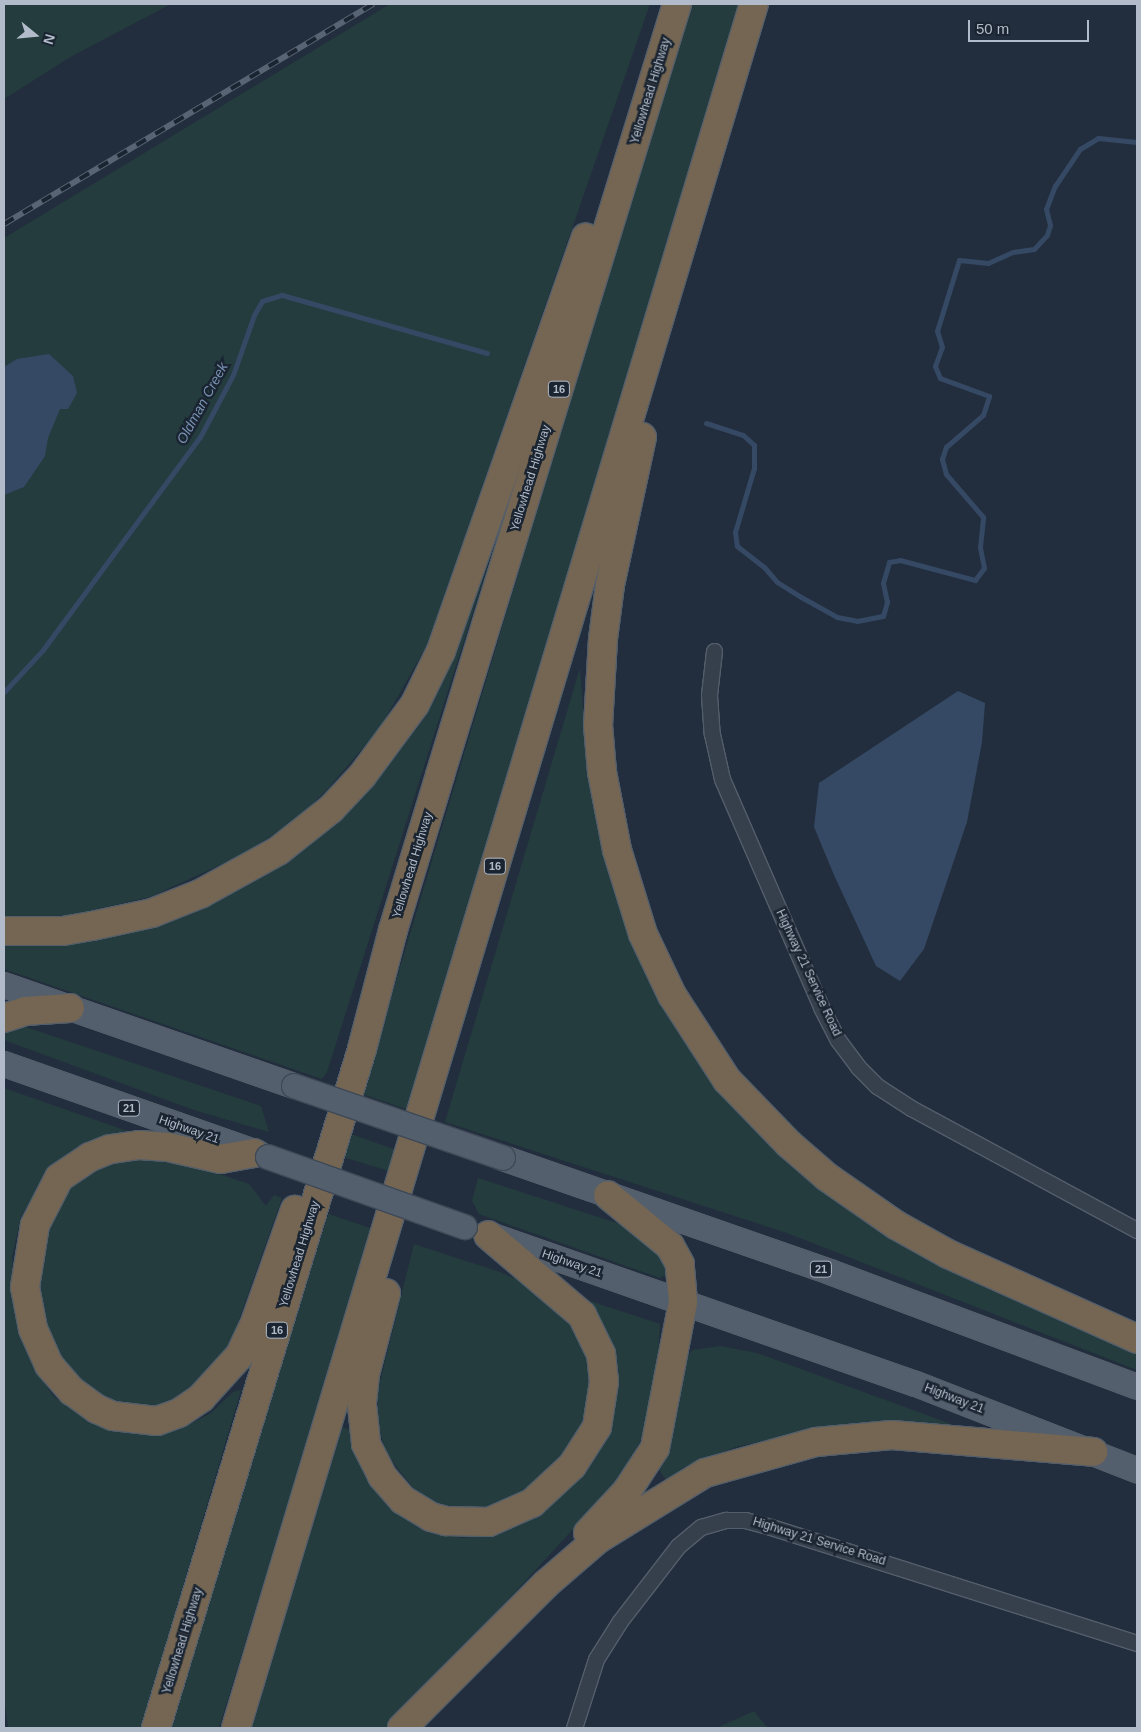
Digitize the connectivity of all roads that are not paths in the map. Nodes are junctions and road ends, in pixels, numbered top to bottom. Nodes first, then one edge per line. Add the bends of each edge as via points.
1 (672, 4) edge
2 (677, 4) edge
3 (754, 4) edge
4 (677, 258) junction
5 (714, 651) dead end
6 (393, 930) junction
7 (4, 932) edge
8 (4, 986) edge
9 (70, 1008) junction
10 (4, 1018) edge
11 (4, 1064) edge
12 (261, 1155) junction
13 (608, 1195) junction
14 (1137, 1230) edge
15 (477, 1231) junction
16 (384, 1239) junction
17 (683, 1302) junction
18 (1137, 1339) edge
19 (1137, 1387) edge
20 (1092, 1452) junction
21 (1137, 1470) edge
22 (546, 1584) junction
23 (1137, 1643) edge
24 (156, 1728) edge
25 (236, 1728) edge
26 (402, 1728) edge
27 (574, 1728) edge

1 - 7 highway via 630,112 463,596 415,704 391,740 331,809 278,851 226,882 152,913 63,931
2 - 6 highway, Yellowhead Highway / 16
3 - 4 highway, 16
4 - 16 highway, 16
4 - 18 highway via 684,283 634,466 610,585 599,684 598,725 609,816 643,934 686,1021 727,1080 789,1144 827,1177 896,1225 948,1254
5 - 14 street, Highway 21 Service Road via 709,695 712,734 722,779 821,1007 848,1053 877,1086 911,1108
6 - 12 highway via 256,1320 240,1355 208,1392 179,1413 157,1421 130,1420 98,1409 60,1380 49,1365 33,1329 25,1287 27,1266 35,1225 48,1195 72,1166 110,1149 139,1145 168,1147 221,1159
6 - 24 highway, Yellowhead Highway / 16 via 362,1050
8 - 9 main road, 21
9 - 10 highway via 25,1011
9 - 13 main road, 21, bridge
11 - 12 main road, Highway 21 / 21
12 - 15 main road, Highway 21 / 21, bridge
13 - 17 highway via 670,1246 680,1264
13 - 19 main road, 21 via 830,1272
15 - 16 highway via 582,1315 601,1354 604,1382 597,1427 583,1453 561,1478 532,1504 489,1522 469,1524 431,1517 403,1500 382,1476 366,1444 362,1405 365,1374 392,1268
15 - 17 main road, Highway 21 / 21
16 - 25 highway, 16
17 - 20 main road, Highway 21 / 21 via 916,1384
17 - 22 highway via 655,1448 627,1492
20 - 21 main road, Highway 21 / 21
20 - 22 highway via 892,1435 816,1442 705,1473 598,1539
22 - 26 highway
23 - 27 street, Highway 21 Service Road via 771,1527 745,1520 726,1520 701,1527 678,1546 620,1622 596,1659

